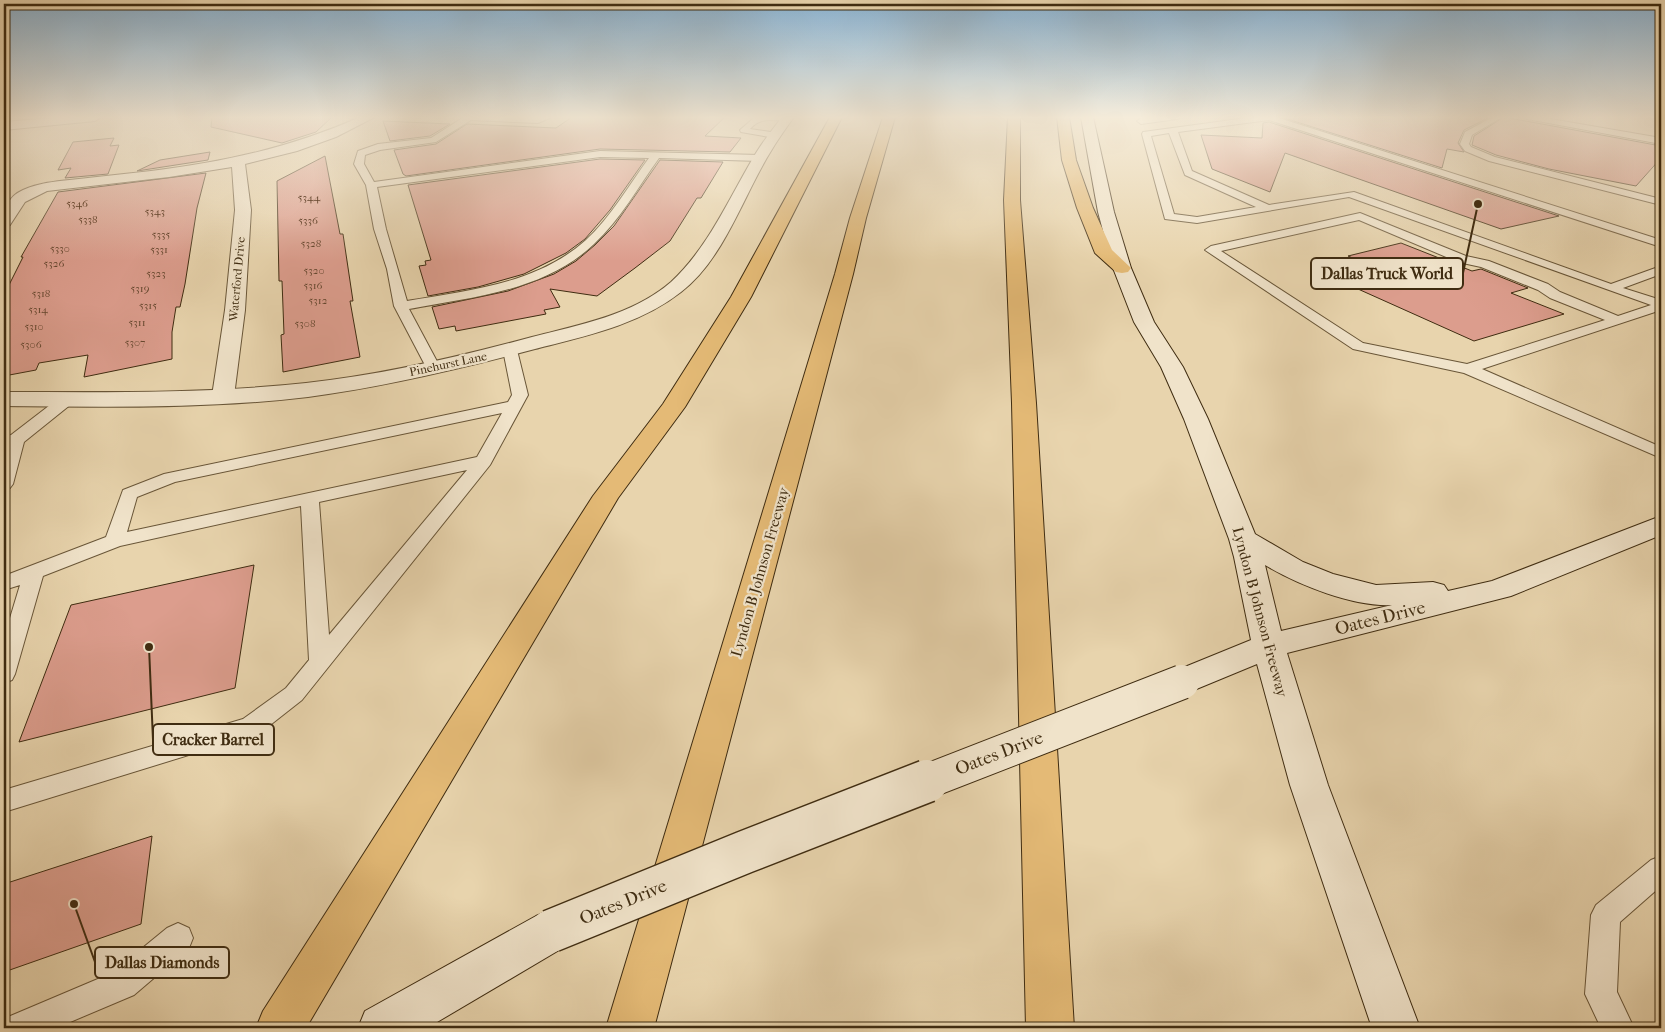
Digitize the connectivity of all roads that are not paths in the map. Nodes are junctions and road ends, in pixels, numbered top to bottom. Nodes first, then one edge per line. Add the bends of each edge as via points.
1 (214, 165) edge
2 (238, 165) edge
3 (359, 165) edge
4 (518, 165) edge
5 (649, 165) edge
6 (756, 165) edge
7 (811, 165) edge
8 (874, 165) edge
9 (1013, 165) edge
10 (1072, 165) edge
11 (1097, 165) edge
12 (1155, 165) edge
13 (1185, 165) edge
14 (1417, 165) edge
15 (1517, 165) edge
16 (371, 185) junction
17 (1660, 201) edge
18 (1268, 208) junction
19 (4, 222) edge
20 (1661, 244) edge
21 (1122, 268) junction
22 (1661, 270) edge
23 (1611, 288) junction
24 (1661, 305) edge
25 (403, 310) junction
26 (1617, 320) junction
27 (510, 350) junction
28 (433, 367) junction
29 (1468, 369) junction
30 (223, 396) junction
31 (69, 398) junction
32 (4, 399) edge
33 (514, 406) junction
34 (10, 440) edge
35 (1661, 452) edge
36 (484, 461) junction
37 (4, 484) edge
38 (310, 499) junction
39 (1654, 531) edge
40 (1243, 540) junction
41 (114, 541) junction
42 (34, 572) junction
43 (4, 583) edge
44 (1500, 589) junction
45 (1268, 646) junction
46 (320, 662) junction
47 (4, 674) edge
48 (4, 801) edge
49 (1661, 869) edge
50 (178, 938) dead end
51 (19, 1028) edge
52 (280, 1028) edge
53 (382, 1028) edge
54 (630, 1028) edge
55 (1050, 1028) edge
56 (1396, 1028) edge
57 (1618, 1028) edge

1 - 19 street via 45,188 20,196
2 - 30 street, Waterford Drive via 243,210 235,310
3 - 16 lane
4 - 16 lane
5 - 25 lane via 591,242 551,269 525,280
6 - 27 street, Pinehurst Lane via 700,262 676,287 642,309 602,325
7 - 52 highway via 741,297 672,407 606,496
8 - 54 highway, Lyndon B Johnson Freeway
9 - 55 highway
10 - 21 highway via 1104,253
11 - 21 street, Lyndon B Johnson Freeway
12 - 18 lane via 1169,217 1197,220
13 - 18 lane via 1188,173
14 - 20 lane
15 - 17 lane
16 - 25 lane
18 - 23 lane via 1350,194
21 - 40 street, Lyndon B Johnson Freeway via 1144,322 1172,367 1196,419
22 - 23 lane
23 - 24 lane
24 - 26 lane
25 - 28 lane
26 - 29 lane
26 - 29 lane via 1555,296 1544,287 1485,264 1462,259 1360,216 1211,250 1358,346
27 - 28 street, Pinehurst Lane
27 - 33 lane via 520,395
28 - 30 street, Pinehurst Lane via 307,390
29 - 35 lane
30 - 31 street, Pinehurst Lane via 142,400
31 - 32 street, Pinehurst Lane
31 - 34 lane
33 - 36 lane
33 - 41 lane via 170,478 129,494
34 - 37 lane
36 - 38 lane
36 - 46 lane
38 - 41 lane
38 - 46 lane
39 - 44 street, Oates Drive
40 - 44 street via 1293,569 1325,582 1376,595
40 - 45 street, Lyndon B Johnson Freeway
41 - 42 lane
42 - 43 lane
42 - 47 lane
44 - 45 street, Oates Drive
45 - 53 street, Oates Drive, bridge via 551,931
45 - 56 street, Lyndon B Johnson Freeway via 1309,785
46 - 48 lane via 294,694 251,726
49 - 57 lane via 1606,915 1601,994
50 - 51 lane via 123,984

